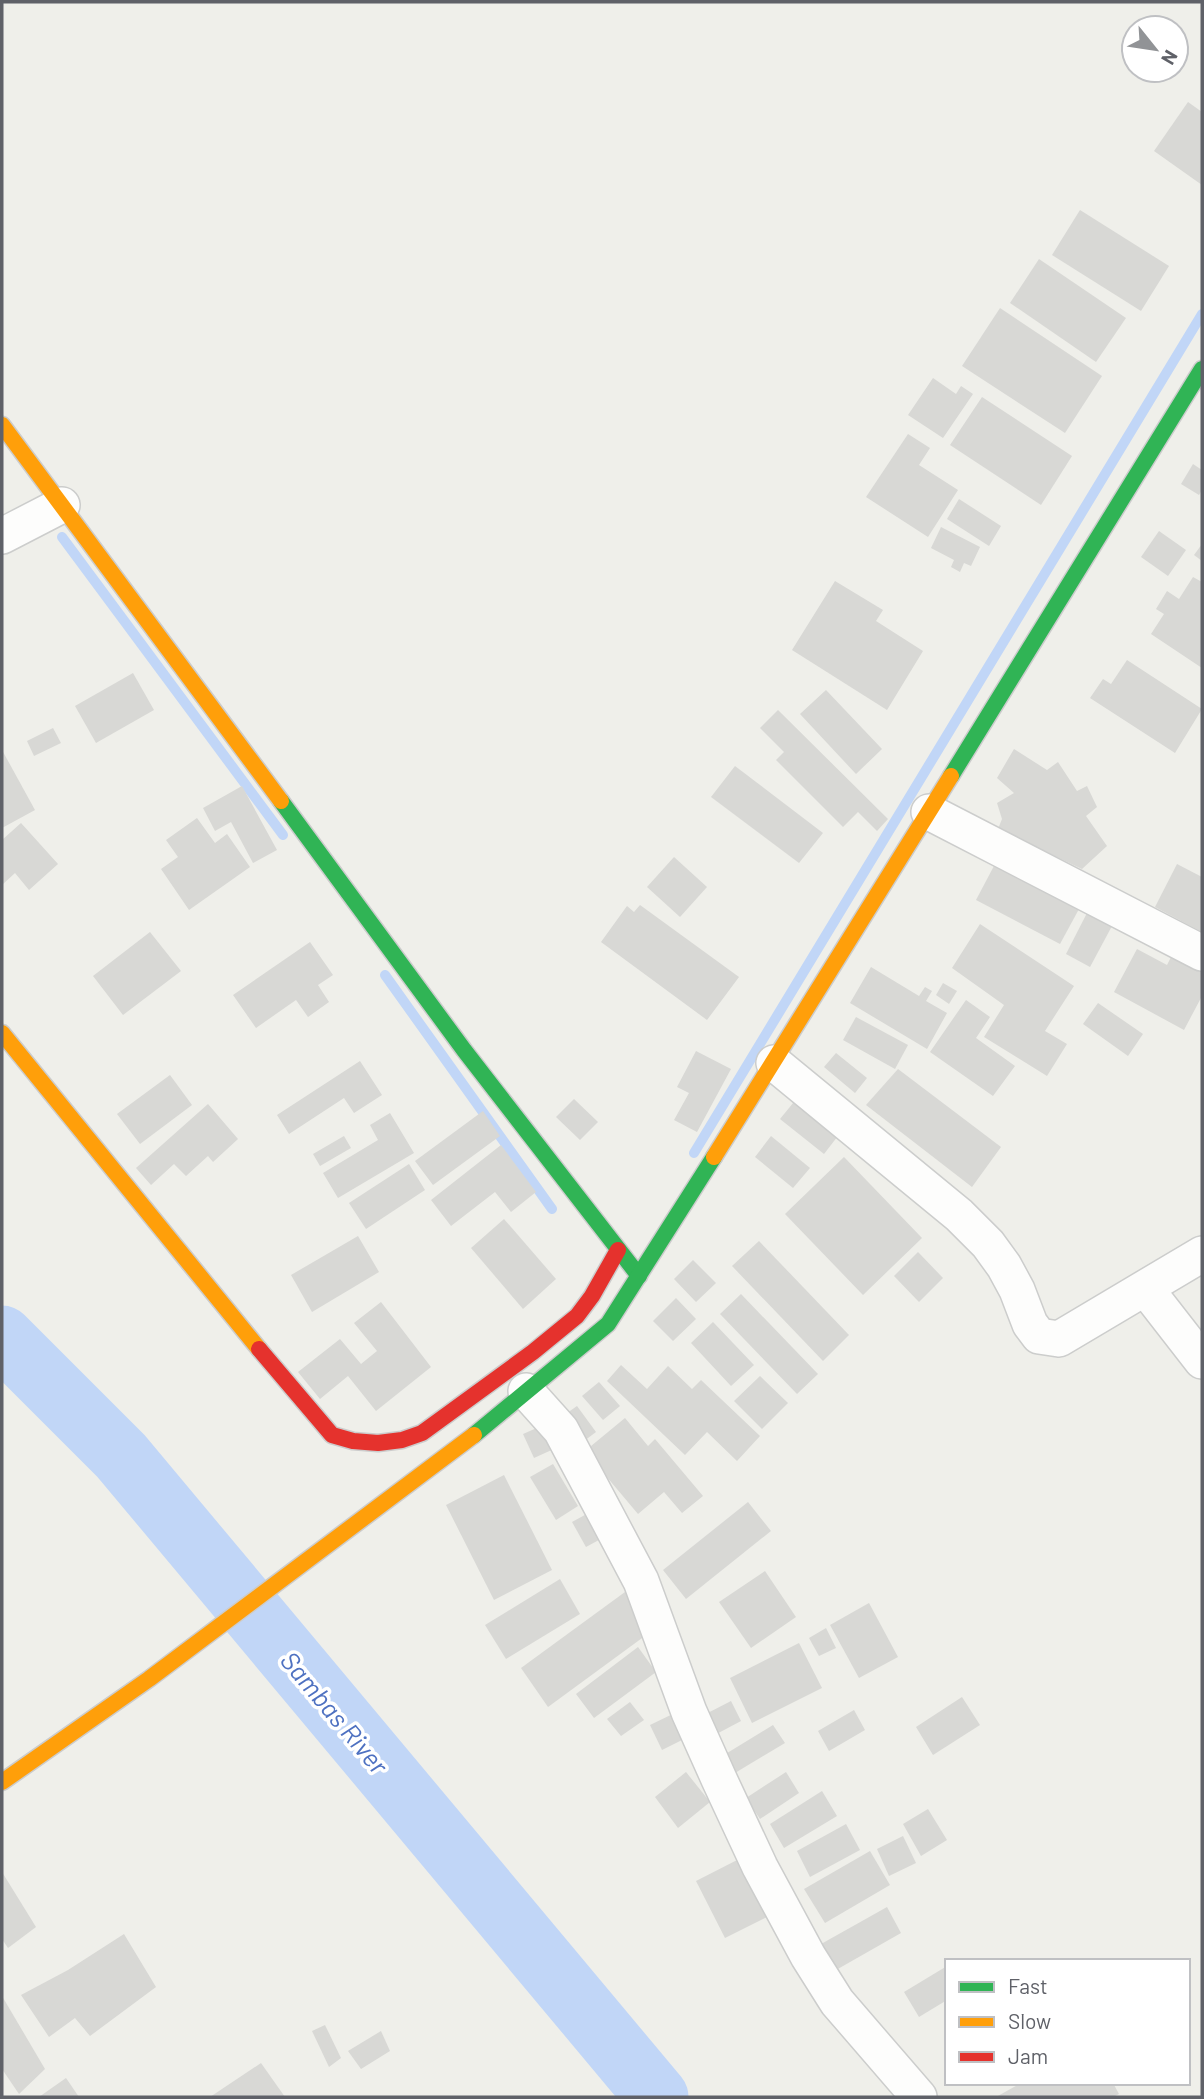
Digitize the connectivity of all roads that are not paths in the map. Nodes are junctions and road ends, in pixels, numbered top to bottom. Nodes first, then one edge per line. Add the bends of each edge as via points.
1 (1202, 369) edge
2 (2, 425) edge
3 (62, 505) junction
4 (2, 536) edge
5 (929, 812) junction
6 (1202, 953) edge
7 (2, 1033) edge
8 (774, 1063) junction
9 (618, 1250) junction
10 (1202, 1254) edge
11 (639, 1276) junction
12 (1146, 1289) junction
13 (1202, 1362) edge
14 (526, 1391) junction
15 (2, 1782) edge
16 (919, 2097) edge

1 - 5 street
2 - 3 street
3 - 4 street
3 - 9 street via 456,1039
5 - 6 street
5 - 8 street
7 - 9 street via 265,1359 332,1435 347,1441 404,1440 422,1433 577,1316
8 - 11 street
8 - 12 street via 988,1244 1039,1336 1059,1339
9 - 11 street
10 - 12 street
11 - 14 street via 608,1324
12 - 13 street
14 - 15 street via 461,1446 149,1679
14 - 16 street via 561,1430 641,1581 719,1780 808,1956 837,2002

